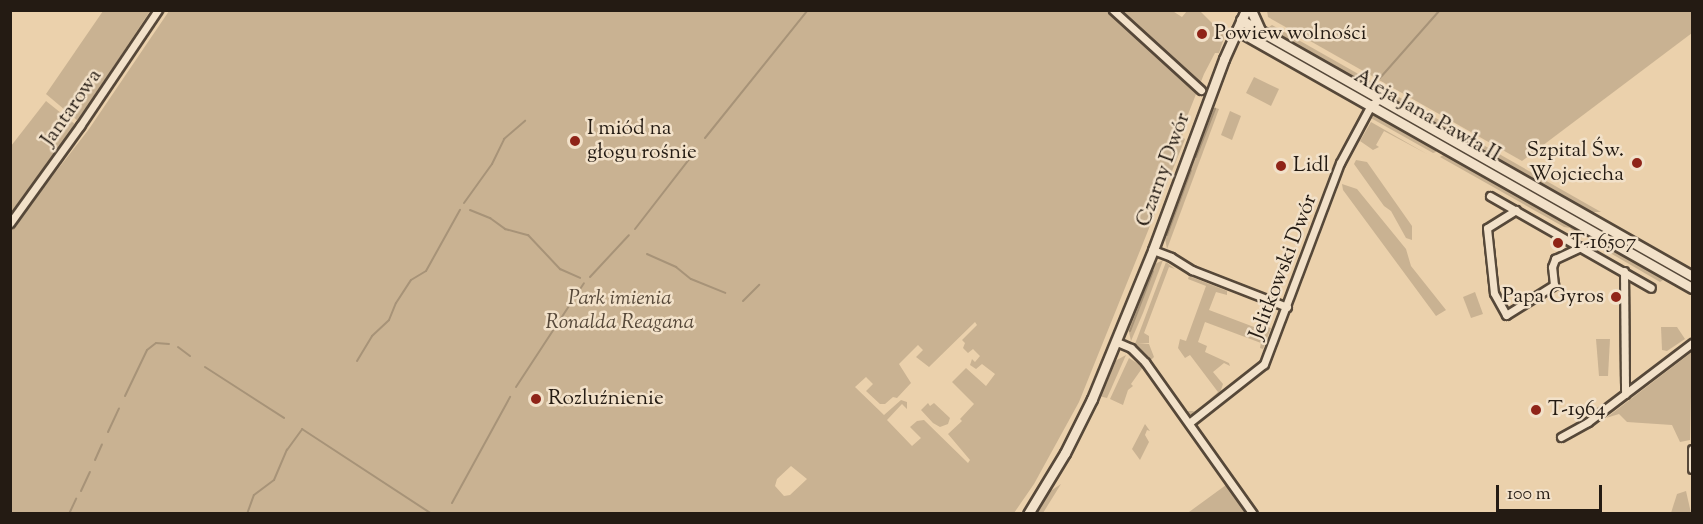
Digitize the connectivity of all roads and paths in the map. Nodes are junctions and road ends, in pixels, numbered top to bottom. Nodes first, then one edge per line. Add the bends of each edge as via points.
1 (158, 10) edge
2 (1113, 10) edge
3 (1246, 10) edge
4 (1251, 10) edge
5 (1241, 20) junction
6 (1236, 30) junction
7 (1262, 32) junction
8 (1201, 90) dead end
9 (1380, 99) junction
10 (1371, 105) junction
11 (1490, 196) dead end
12 (1516, 210) junction
13 (10, 223) edge
14 (1595, 227) junction
15 (1581, 247) junction
16 (1153, 250) junction
17 (1624, 271) junction
18 (1692, 276) edge
19 (1651, 288) dead end
20 (1692, 288) edge
21 (1287, 307) junction
22 (1117, 342) junction
23 (1692, 343) edge
24 (1624, 375) junction
25 (1641, 381) junction
26 (1624, 394) junction
27 (1189, 423) junction
28 (1561, 437) dead end
29 (1692, 449) edge
30 (1692, 469) edge
31 (1028, 513) edge
32 (1253, 513) edge

1 - 13 street, Jantarowa
2 - 8 street
3 - 5 main road, Czarny Dwór
4 - 7 main road
5 - 6 main road, Czarny Dwór
5 - 7 main road, Aleja Jana Pawła II
6 - 10 main road, Aleja Jana Pawła II
6 - 16 main road, Czarny Dwór
7 - 9 main road, Aleja Jana Pawła II
9 - 10 street, Jelitkowski Dwór
9 - 14 main road, Aleja Jana Pawła II
10 - 14 main road, Aleja Jana Pawła II
10 - 21 street, Jelitkowski Dwór via 1340,163
11 - 12 street
12 - 15 street
12 - 15 street via 1487,228 1494,292 1506,315 1554,285 1555,259
14 - 18 main road, Aleja Jana Pawła II
14 - 20 main road, Aleja Jana Pawła II
15 - 17 street
16 - 21 street via 1192,270
16 - 22 main road, Czarny Dwór
17 - 19 street
17 - 24 street
21 - 27 street, Jelitkowski Dwór via 1259,370
22 - 27 street via 1131,348 1145,362
22 - 31 main road, Czarny Dwór via 1076,432
23 - 25 street
24 - 25 street
24 - 26 street
25 - 26 street
26 - 28 street
27 - 32 street
29 - 30 street

